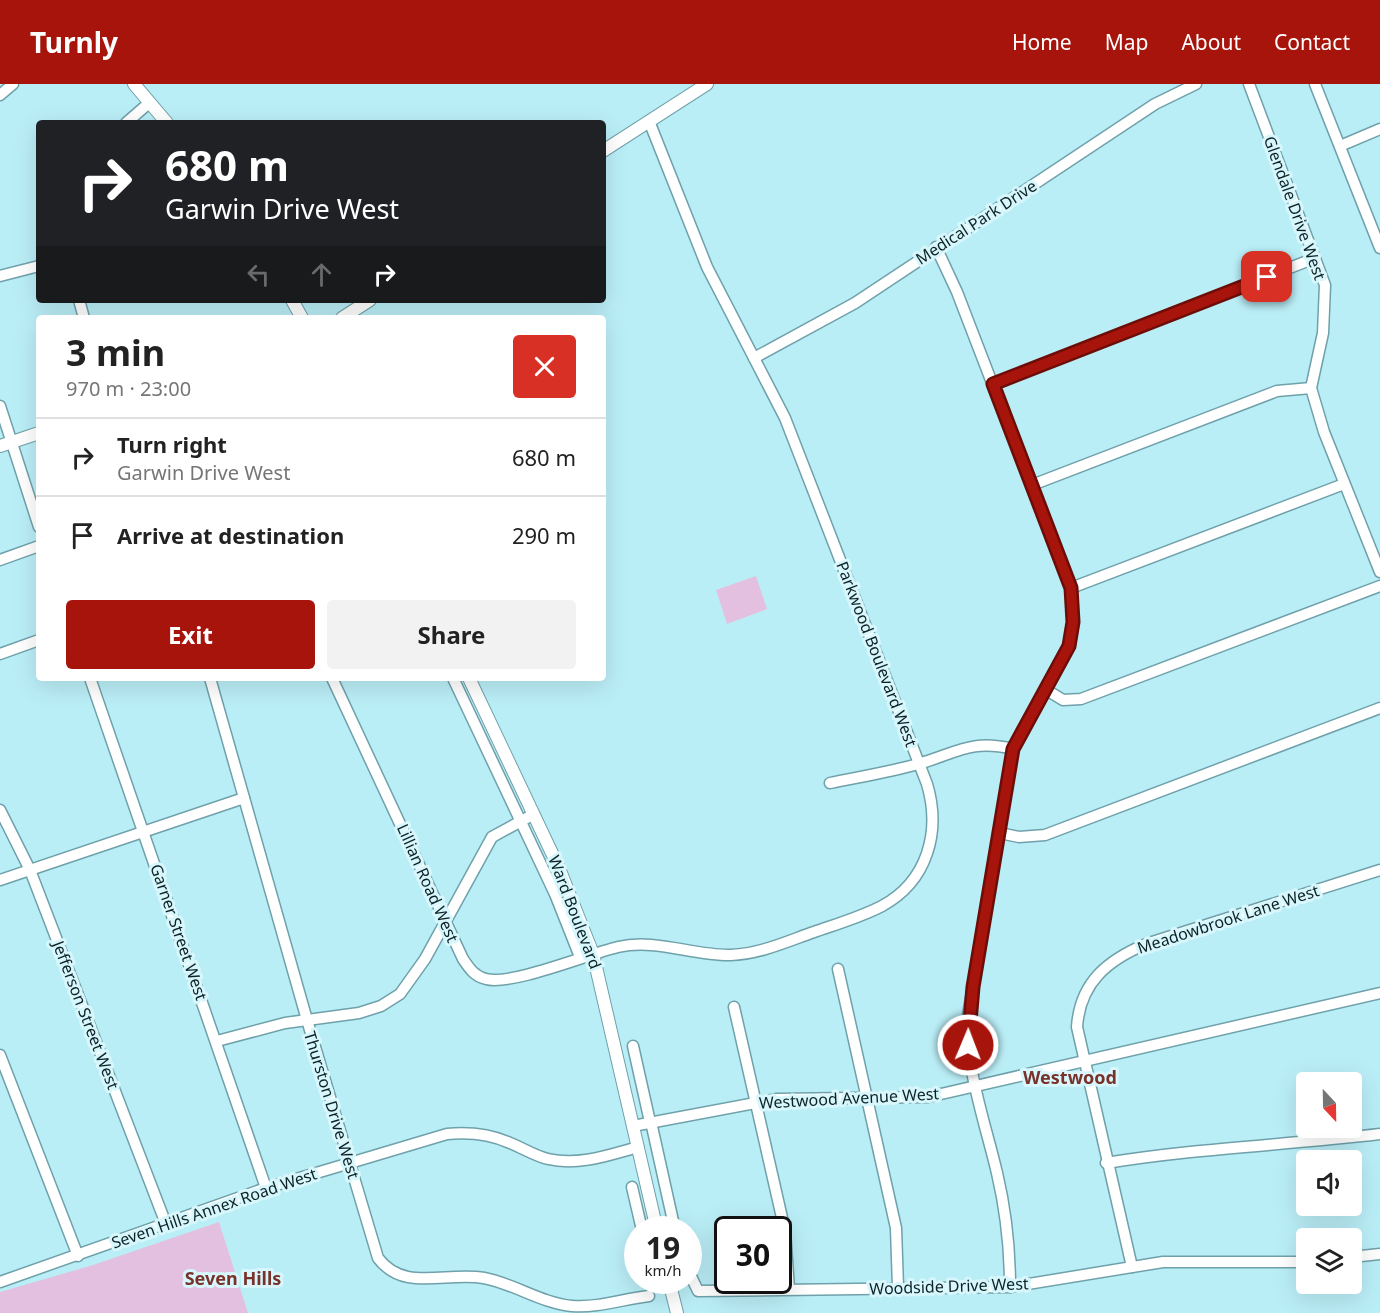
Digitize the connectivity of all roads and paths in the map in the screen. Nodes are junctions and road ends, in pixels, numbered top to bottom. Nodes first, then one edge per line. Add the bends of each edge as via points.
1 (13, 84) edge
2 (134, 84) edge
3 (707, 84) edge
4 (1196, 84) edge
5 (1249, 84) edge
6 (1316, 84) edge
7 (0, 95) edge
8 (150, 103) junction
9 (130, 120) edge
10 (164, 120) edge
11 (650, 121) junction
12 (1380, 129) edge
13 (1340, 146) junction
14 (606, 149) edge
15 (936, 247) junction
16 (1380, 248) edge
17 (1315, 258) junction
18 (36, 267) edge
19 (0, 276) edge
20 (365, 303) edge
21 (347, 315) edge
22 (754, 358) junction
23 (993, 384) junction
24 (1311, 388) junction
25 (0, 406) edge
26 (36, 434) edge
27 (5, 444) edge
28 (1344, 484) junction
29 (1032, 486) junction
30 (36, 520) edge
31 (36, 547) edge
32 (0, 560) edge
33 (1380, 572) edge
34 (1380, 586) edge
35 (1071, 588) junction
36 (36, 641) edge
37 (0, 654) edge
38 (91, 681) edge
39 (211, 681) edge
40 (333, 681) edge
41 (454, 681) edge
42 (470, 681) edge
43 (1045, 689) junction
44 (1380, 708) edge
45 (1013, 749) junction
46 (919, 764) junction
47 (830, 783) dead end
48 (244, 798) junction
49 (0, 810) edge
50 (534, 814) junction
51 (520, 820) junction
52 (144, 830) junction
53 (1000, 833) junction
54 (30, 870) junction
55 (1380, 870) edge
56 (0, 880) edge
57 (446, 921) junction
58 (593, 954) junction
59 (580, 957) junction
60 (838, 969) dead end
61 (1380, 993) edge
62 (734, 1007) dead end
63 (307, 1020) junction
64 (217, 1041) junction
65 (633, 1046) dead end
66 (0, 1055) edge
67 (1083, 1061) junction
68 (976, 1087) junction
69 (868, 1099) junction
70 (756, 1103) junction
71 (650, 1122) junction
72 (633, 1126) junction
73 (1380, 1134) edge
74 (638, 1147) junction
75 (350, 1162) junction
76 (1106, 1162) junction
77 (632, 1187) dead end
78 (266, 1188) junction
79 (639, 1216) edge
80 (654, 1216) edge
81 (672, 1216) edge
82 (781, 1216) edge
83 (166, 1224) junction
84 (1380, 1254) edge
85 (78, 1256) junction
86 (1362, 1256) edge
87 (1296, 1262) edge
88 (1132, 1267) junction
89 (0, 1282) edge
90 (1010, 1287) junction
91 (898, 1288) junction
92 (792, 1289) edge
93 (672, 1294) edge
94 (649, 1296) dead end
95 (677, 1313) edge

1 - 7 street
2 - 8 main road
3 - 11 main road
4 - 15 street, Medical Park Drive via 1155,104
5 - 17 street, Glendale Drive West
6 - 13 street
8 - 9 street
8 - 10 main road
11 - 14 main road
11 - 22 street, Parkwood Boulevard West via 707,267
12 - 13 street
13 - 16 street
15 - 22 street, Medical Park Drive via 855,303
15 - 23 street
17 - 23 street
17 - 24 street, Glendale Drive West via 1326,308
18 - 19 street
20 - 21 main road
22 - 46 street, Parkwood Boulevard West via 808,473
23 - 29 street
24 - 28 street, Glendale Drive West
24 - 29 street via 1277,392
25 - 27 street
26 - 27 main road
27 - 30 street
28 - 33 street, Glendale Drive West
28 - 35 street
29 - 35 street
31 - 32 street
34 - 43 street via 1081,699 1063,700
35 - 43 street via 1073,622 1069,646
36 - 37 street
38 - 52 street, Garner Street West
39 - 48 street, Thurston Drive West
40 - 57 street, Lillian Road West
41 - 51 street
42 - 50 main road, Ward Boulevard
43 - 45 street
44 - 53 street via 1045,835 1019,837
45 - 46 street via 976,745
45 - 53 street
46 - 47 street
46 - 58 street, Parkwood Boulevard West via 933,812 931,842 914,879 883,905 781,944 739,954 636,944
48 - 52 street
48 - 63 street, Thurston Drive West
49 - 54 street, Jefferson Street West
50 - 51 street
50 - 58 main road, Ward Boulevard
51 - 57 street via 492,837
51 - 59 street
52 - 54 street
52 - 64 street, Garner Street West
53 - 68 street via 968,1015 968,1045
54 - 56 street
54 - 83 street, Jefferson Street West
55 - 67 street, Meadowbrook Lane West via 1118,955 1089,986 1078,1013
57 - 59 street, Lillian Road West via 470,970 486,979 508,979
57 - 63 street via 415,977 400,994 359,1014
58 - 59 street, Lillian Road West
58 - 72 main road, Ward Boulevard
60 - 69 street
61 - 67 street, Westwood Avenue West
62 - 70 street
63 - 64 street
63 - 75 street, Thurston Drive West
64 - 78 street, Garner Street West
65 - 71 street
66 - 85 street
67 - 68 street, Westwood Avenue West
67 - 76 street, Meadowbrook Lane West
68 - 69 street, Westwood Avenue West via 928,1097
68 - 90 street via 1002,1194
69 - 70 street, Westwood Avenue West via 777,1099
69 - 91 street via 896,1228
70 - 71 street, Westwood Avenue West
70 - 82 street
71 - 72 street, Westwood Avenue West
71 - 81 street
72 - 74 main road, Ward Boulevard
73 - 76 street via 1178,1151
74 - 75 street, Seven Hills Annex Road West via 582,1161 562,1161 539,1157 497,1137 464,1132
74 - 80 main road, Ward Boulevard
75 - 78 street, Seven Hills Annex Road West
75 - 94 street, Thurston Drive West via 374,1250 383,1265 398,1276 415,1280 454,1275 484,1278 571,1306
76 - 88 street, Meadowbrook Lane West
77 - 79 street
78 - 83 street, Seven Hills Annex Road West
83 - 85 street, Seven Hills Annex Road West
84 - 86 street
85 - 89 street, Seven Hills Annex Road West
87 - 88 street, Woodside Drive West via 1211,1260
88 - 90 street, Woodside Drive West
90 - 91 street, Woodside Drive West
91 - 92 street, Woodside Drive West
93 - 95 main road

